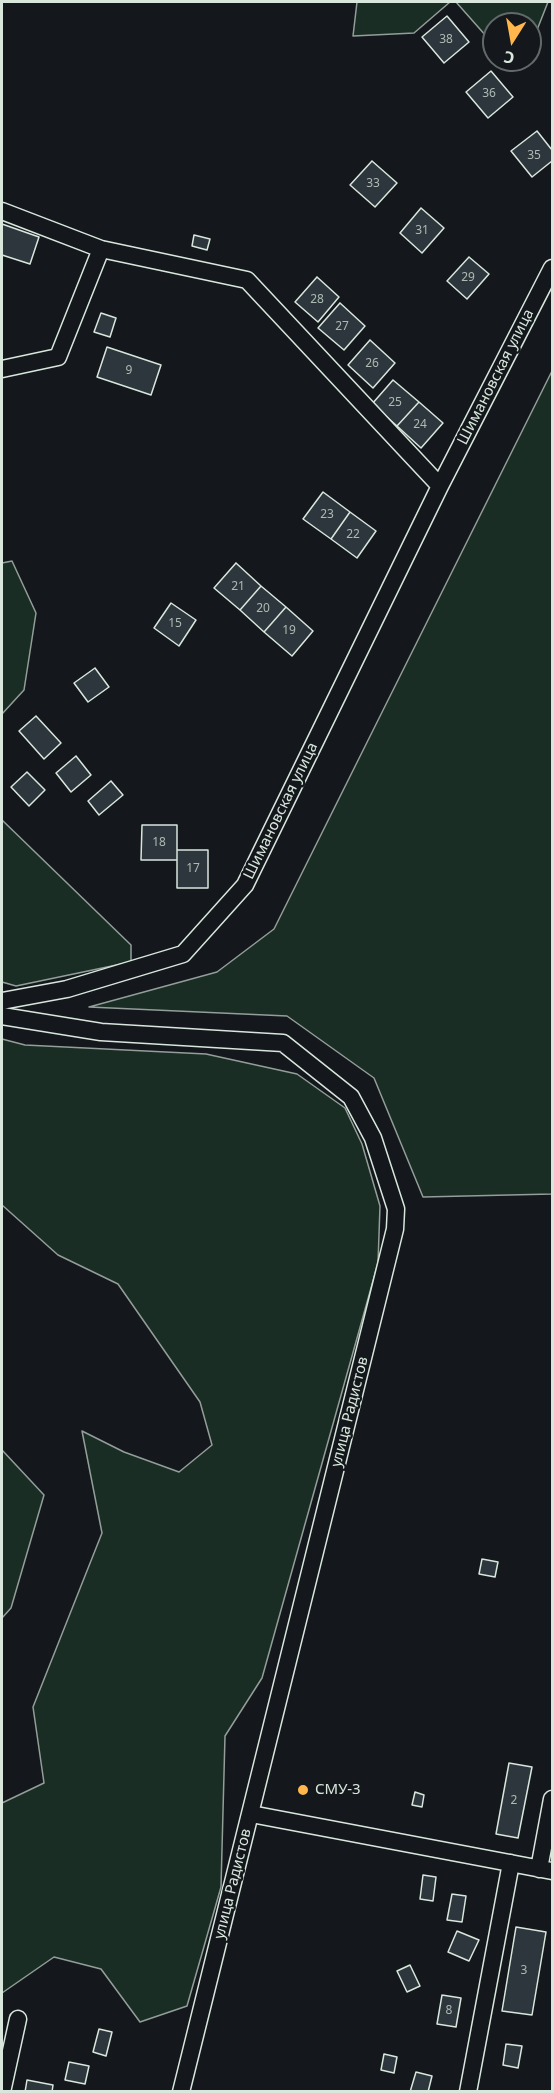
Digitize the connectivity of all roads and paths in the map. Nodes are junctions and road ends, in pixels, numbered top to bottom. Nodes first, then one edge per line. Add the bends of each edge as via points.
1 (2, 211) edge
2 (101, 249) junction
3 (552, 268) edge
4 (2, 369) edge
5 (440, 486) junction
6 (2, 1001) edge
7 (2, 1016) edge
8 (552, 1799) edge
9 (251, 1814) junction
10 (511, 1863) junction
11 (546, 1870) edge
12 (18, 2019) dead end
13 (2, 2091) edge
14 (181, 2091) edge
15 (468, 2091) edge

1 - 2 street
2 - 4 street via 58,357
2 - 5 street via 248,280
3 - 5 street, Шимановская улица
5 - 6 street, Шимановская улица via 245,885 183,954 67,989
7 - 9 street, улица Радистов via 101,1032 283,1042 351,1097 373,1138 396,1209 395,1229
8 - 11 street
9 - 10 street
9 - 14 street, улица Радистов
10 - 11 street
10 - 15 street
12 - 13 street

